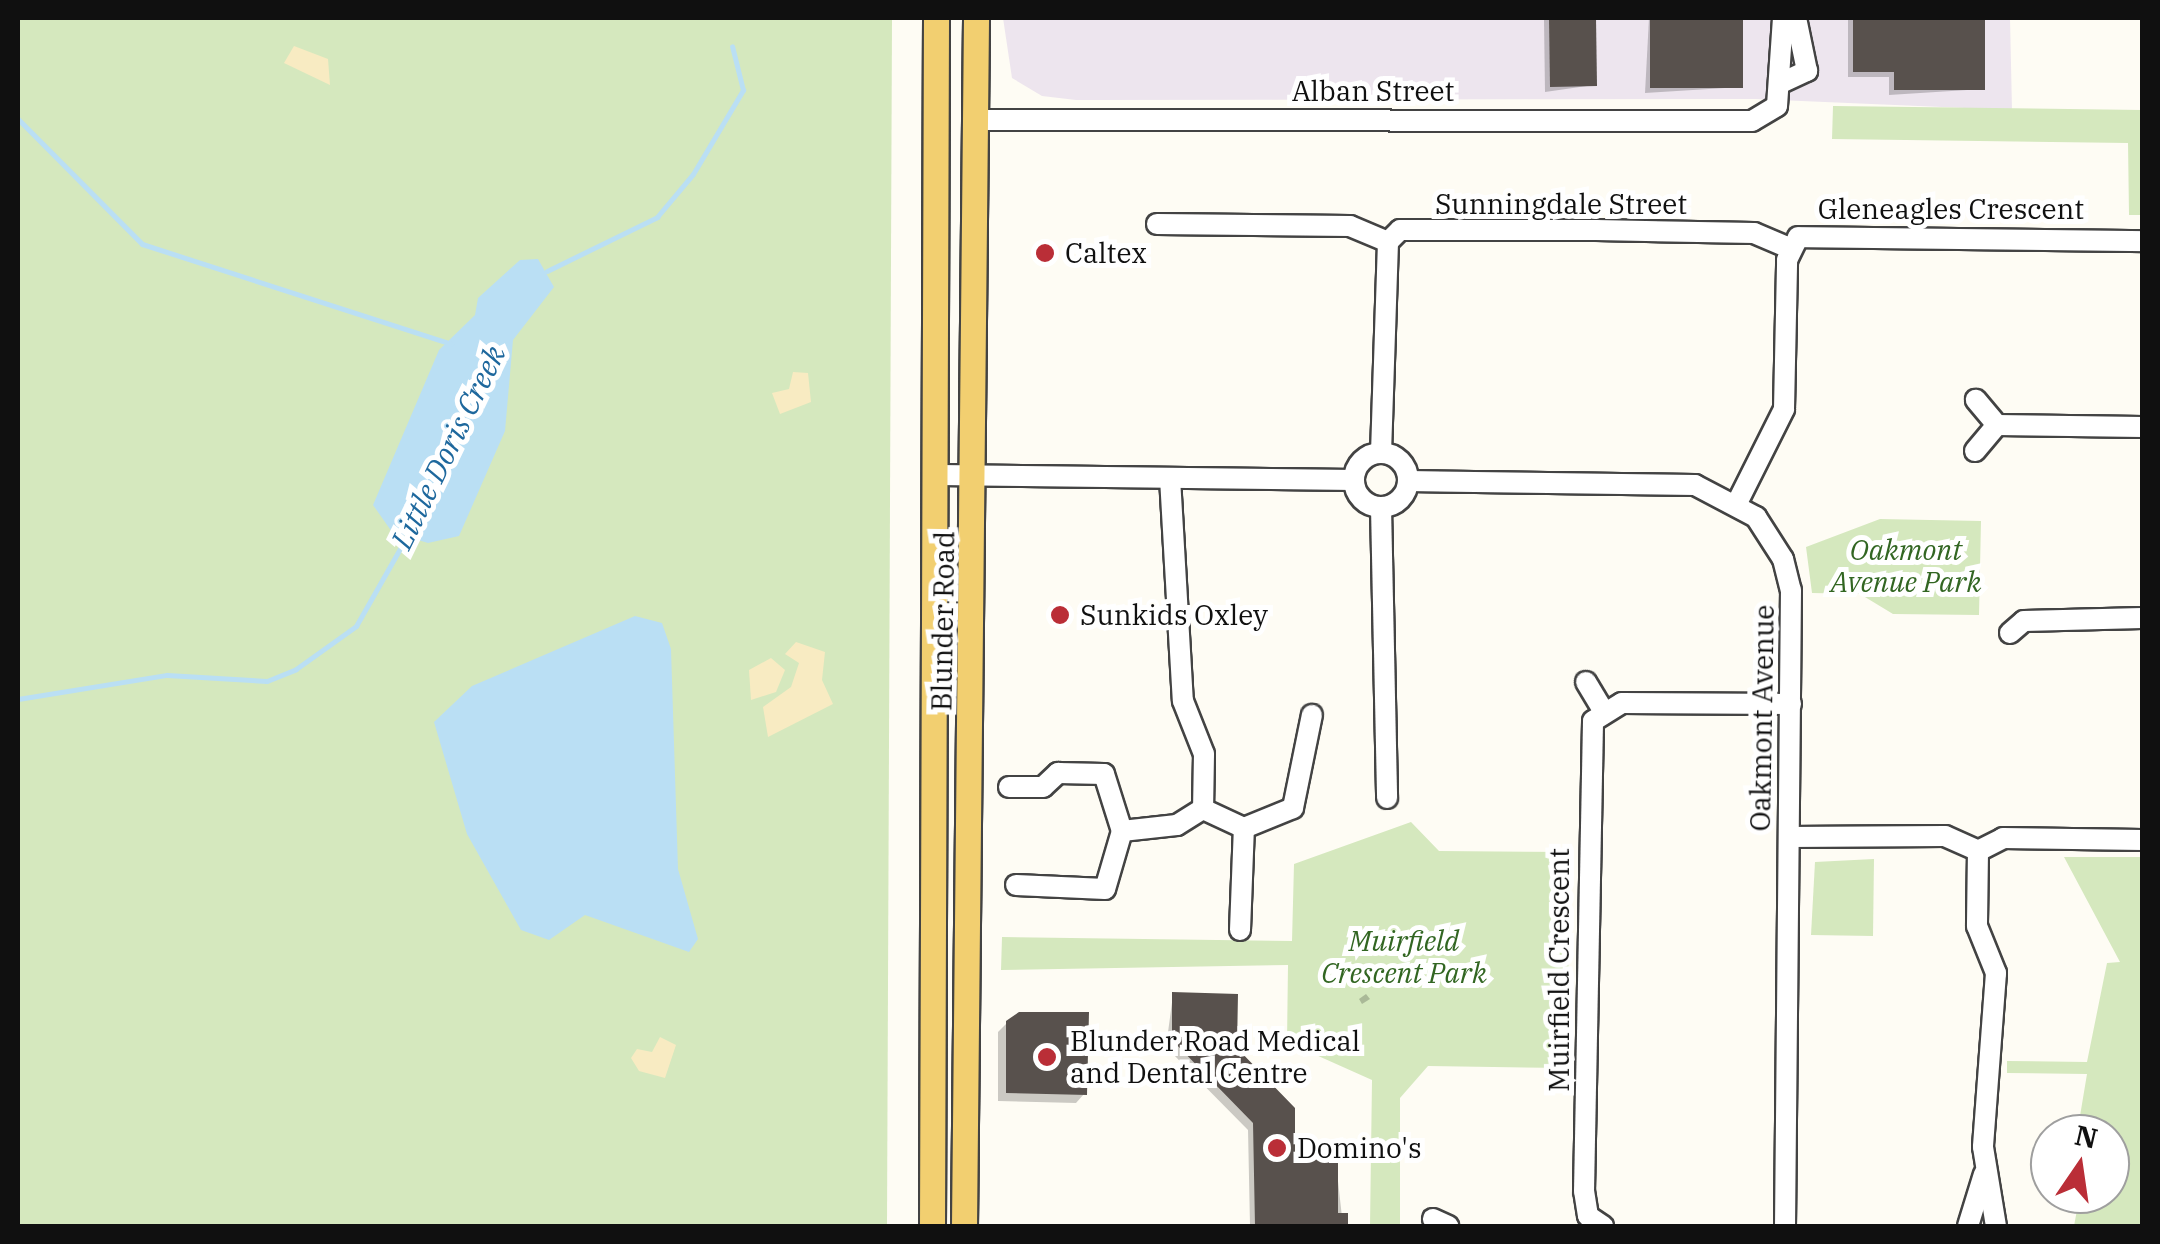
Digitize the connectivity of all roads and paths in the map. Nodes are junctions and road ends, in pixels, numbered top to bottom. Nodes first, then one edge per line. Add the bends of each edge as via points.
1 (936, 18) edge
2 (976, 18) edge
3 (1783, 18) edge
4 (1796, 18) edge
5 (1782, 82) junction
6 (978, 120) junction
7 (1157, 224) dead end
8 (2142, 241) edge
9 (1388, 242) junction
10 (1790, 248) junction
11 (1976, 400) dead end
12 (1997, 425) junction
13 (2142, 427) edge
14 (1975, 451) dead end
15 (1381, 452) junction
16 (940, 475) junction
17 (976, 475) junction
18 (1170, 478) junction
19 (1354, 480) junction
20 (1408, 481) junction
21 (1738, 502) junction
22 (1381, 507) junction
23 (2142, 618) edge
24 (2010, 633) dead end
25 (1586, 682) dead end
26 (1791, 704) junction
27 (1603, 710) junction
28 (1312, 715) dead end
29 (1009, 788) dead end
30 (1387, 798) dead end
31 (1203, 809) junction
32 (1244, 828) junction
33 (1122, 831) junction
34 (1789, 837) junction
35 (2142, 840) edge
36 (1978, 851) junction
37 (1016, 885) dead end
38 (1240, 930) dead end
39 (1986, 1167) junction
40 (1587, 1223) edge
41 (932, 1226) edge
42 (964, 1226) edge
43 (1784, 1226) edge
44 (1968, 1226) edge
45 (1996, 1226) edge

1 - 16 main road, Blunder Road
2 - 6 main road, Blunder Road
3 - 5 street
4 - 5 street via 1807,71
5 - 6 street, Alban Street via 1768,118
6 - 17 main road, Blunder Road
7 - 9 street via 1350,226
8 - 10 street, Gleneagles Crescent via 1814,232
9 - 10 street, Sunningdale Street via 1400,230 1616,230 1754,233
9 - 15 street
10 - 21 street, Gleneagles Crescent via 1784,409
11 - 12 street
12 - 13 street
12 - 14 street
15 - 19 street via 1364,458
15 - 20 street via 1397,458
16 - 17 street
16 - 41 main road, Blunder Road
17 - 18 street
17 - 42 main road, Blunder Road
18 - 19 street
18 - 31 street via 1182,701 1199,730
19 - 22 street via 1365,502
20 - 21 street via 1675,483
20 - 22 street via 1397,502
21 - 26 street, Oakmont Avenue via 1772,538 1788,572
22 - 30 street
23 - 24 street via 2024,620
25 - 27 street
26 - 27 street
26 - 34 street, Oakmont Avenue
27 - 40 street, Muirfield Crescent via 1590,743 1583,966
28 - 32 street via 1293,808
29 - 33 street via 1043,787 1058,773 1104,774
31 - 32 street
31 - 33 street via 1176,825
32 - 38 street
33 - 37 street via 1105,888
34 - 36 street via 1945,836
34 - 43 street, Oakmont Avenue
35 - 36 street via 2003,838
36 - 39 street via 1977,926 1997,987
39 - 44 street
39 - 45 street

